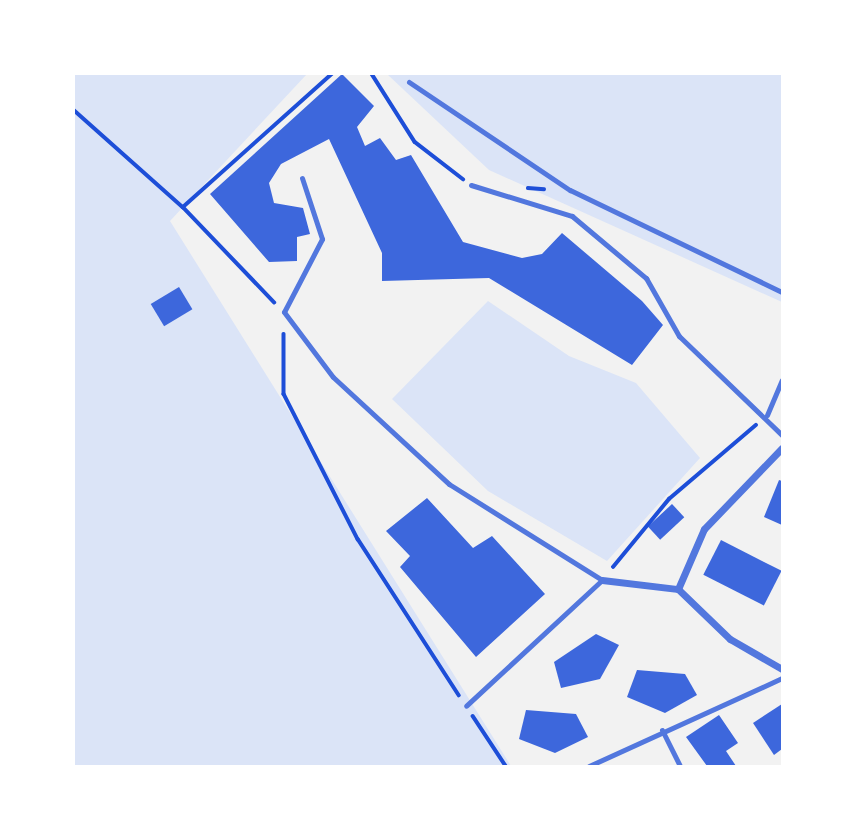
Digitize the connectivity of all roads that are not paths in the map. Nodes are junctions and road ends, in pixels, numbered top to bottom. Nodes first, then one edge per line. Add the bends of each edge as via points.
1 (409, 82) dead end
2 (302, 178) dead end
3 (471, 185) road end
4 (782, 292) edge
5 (782, 380) edge
6 (767, 415) junction
7 (782, 435) edge
8 (782, 448) edge
9 (602, 580) junction
10 (678, 589) junction
11 (782, 668) edge
12 (782, 678) edge
13 (466, 706) road end
14 (662, 730) junction
15 (589, 766) edge
16 (680, 766) edge

1 - 4 lane via 570,190
2 - 9 lane via 322,239 284,312 333,377 449,484
3 - 6 lane via 572,216 646,278 679,336
5 - 6 lane
6 - 7 lane
8 - 10 street via 704,530
9 - 10 street
9 - 13 lane
10 - 11 street via 730,639
12 - 14 lane
14 - 15 lane
14 - 16 lane

